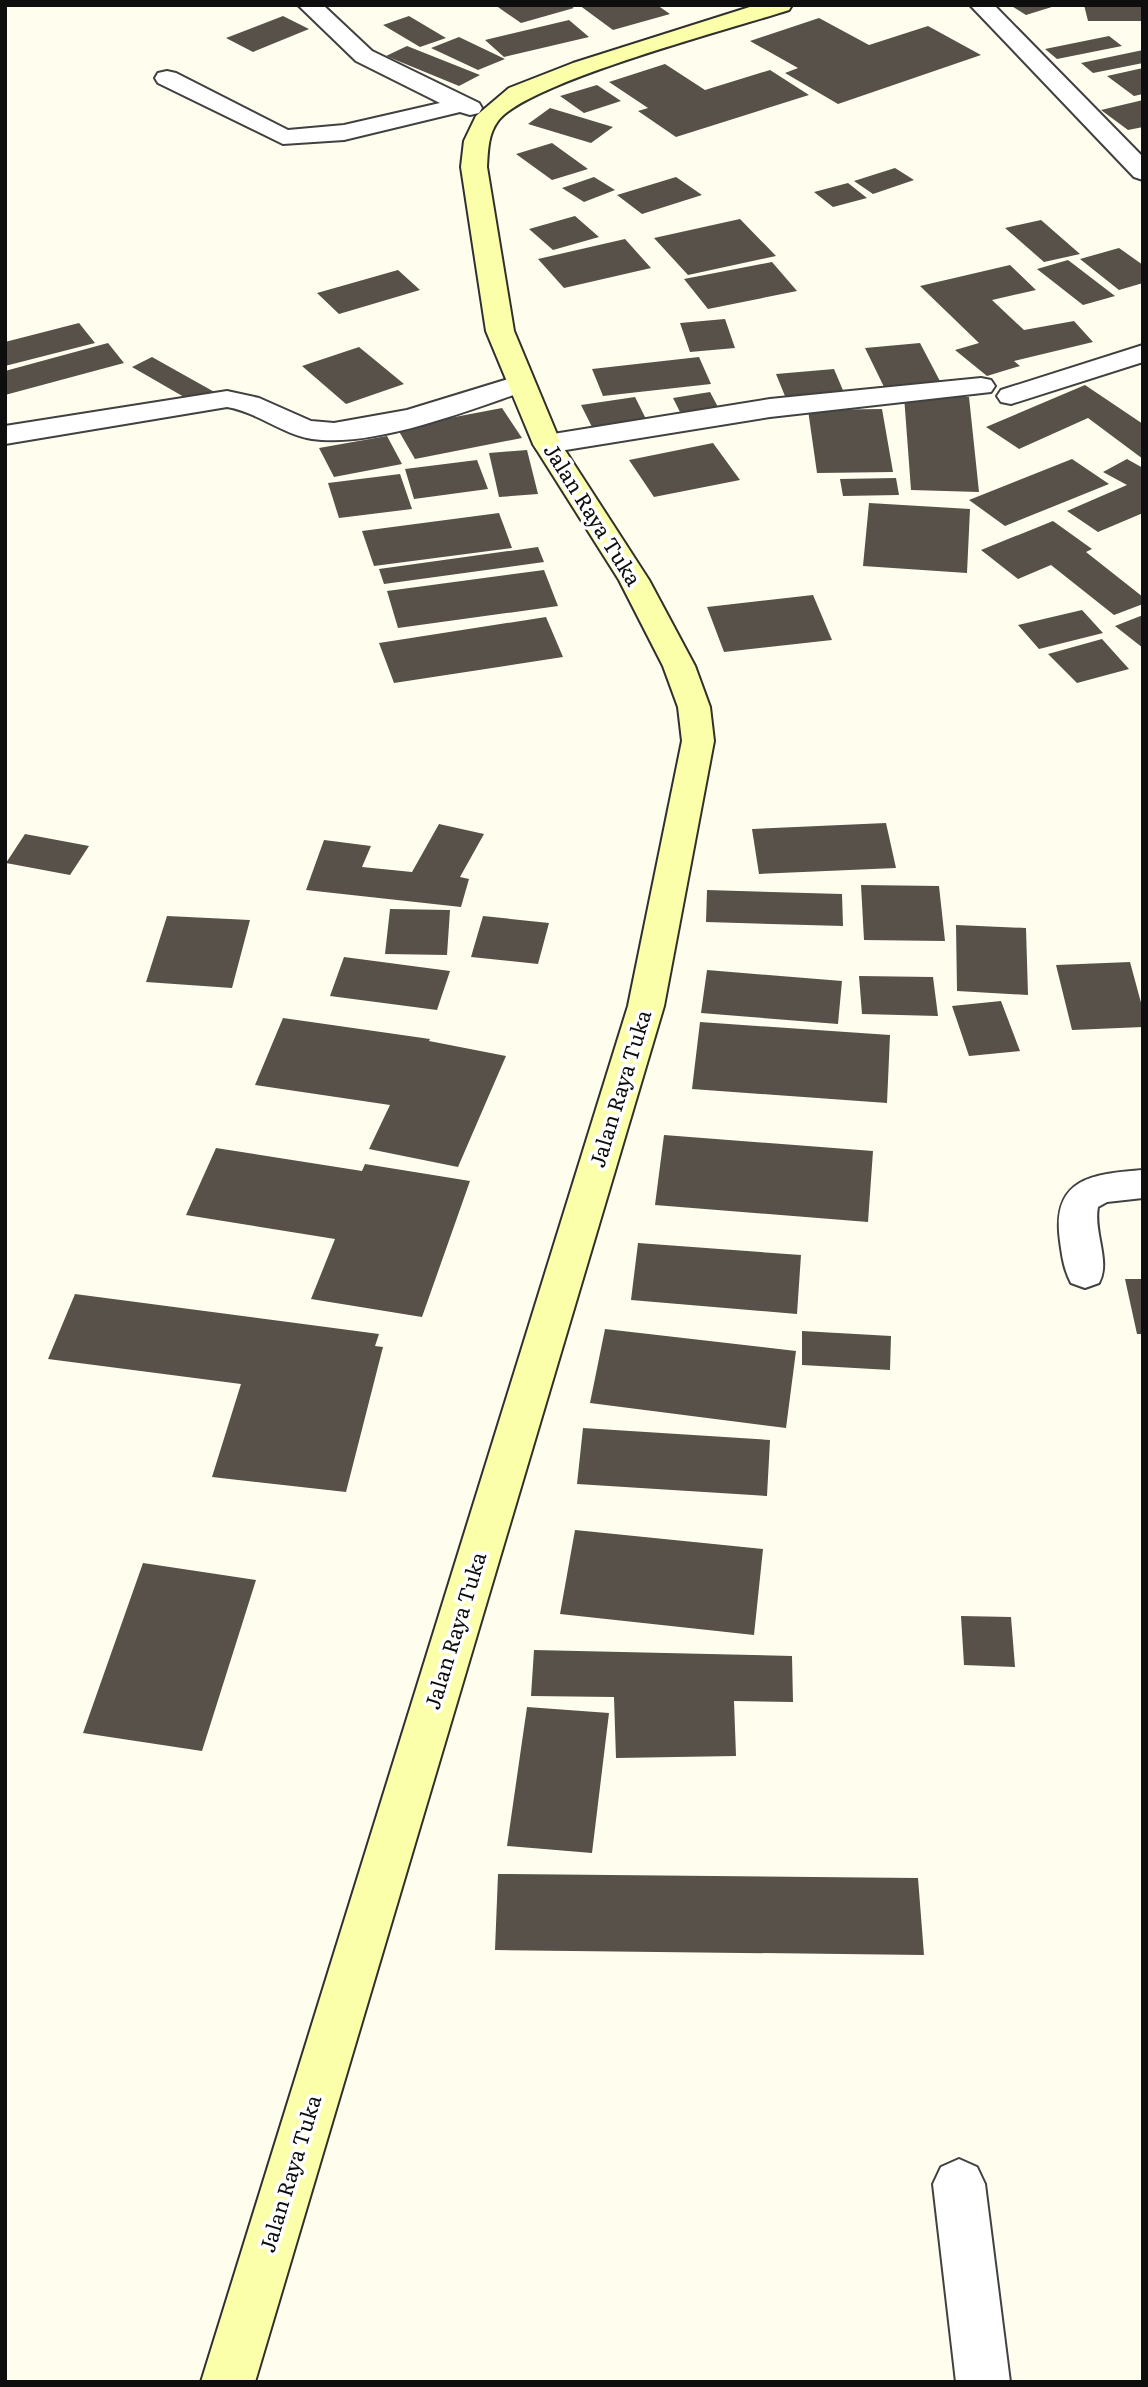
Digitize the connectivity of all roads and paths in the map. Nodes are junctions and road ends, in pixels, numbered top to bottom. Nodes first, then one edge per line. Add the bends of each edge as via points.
1 (309, 5) edge
2 (781, 5) edge
3 (981, 5) edge
4 (167, 78) dead end
5 (474, 110) junction
6 (1143, 172) edge
7 (1143, 354) edge
8 (521, 383) junction
9 (981, 386) dead end
10 (1011, 396) dead end
11 (5, 435) edge
12 (547, 444) junction
13 (1143, 1184) edge
14 (1085, 1273) dead end
15 (960, 2184) dead end
16 (228, 2382) edge
17 (983, 2382) edge

1 - 5 street via 364,57
2 - 5 street via 542,82
3 - 6 street
4 - 5 street via 283,137 324,135 447,109
5 - 8 street, Jalan Raya Tuka via 474,167 500,331
7 - 10 street
8 - 11 street via 357,430 301,428 253,403 227,399
8 - 12 street, Jalan Raya Tuka
9 - 12 street via 770,408
12 - 16 street, Jalan Raya Tuka via 634,580 679,666 694,707 698,741 646,1006
13 - 14 street via 1109,1185 1080,1199 1076,1213
15 - 17 street

